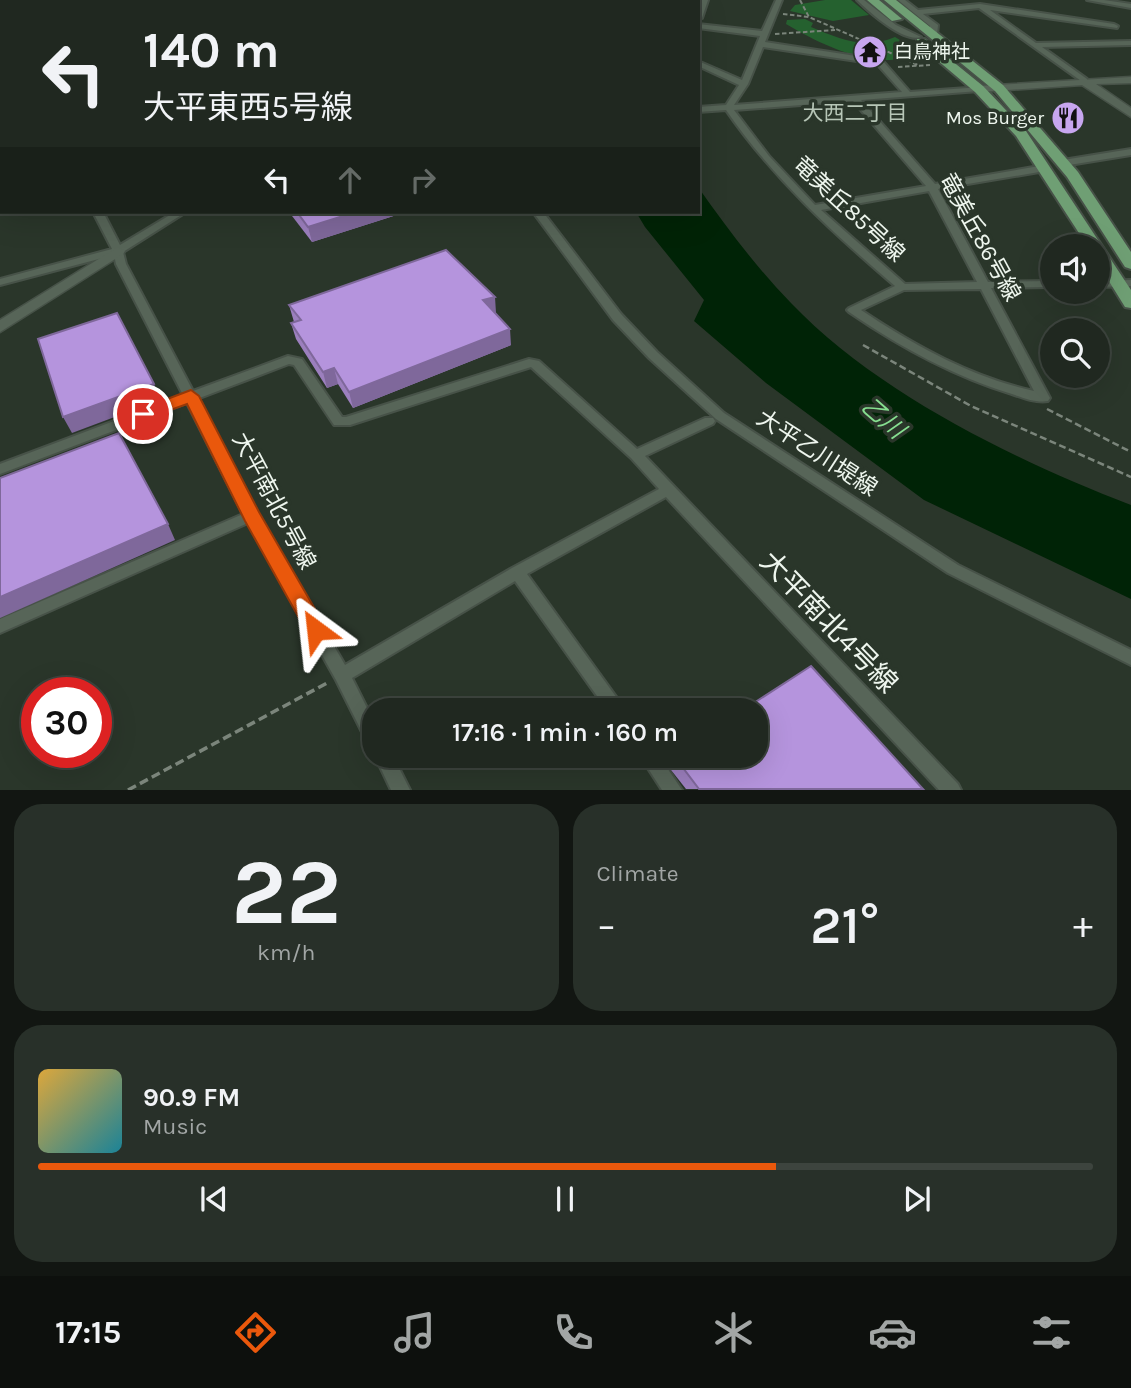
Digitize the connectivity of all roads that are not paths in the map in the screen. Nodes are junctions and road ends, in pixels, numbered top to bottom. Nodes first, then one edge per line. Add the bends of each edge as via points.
1 (779, 0) edge
2 (860, 0) edge
3 (872, 0) edge
4 (889, 0) edge
5 (901, 0) edge
6 (972, 0) edge
7 (1090, 0) edge
8 (1115, 4) junction
9 (980, 6) junction
10 (1131, 6) edge
11 (917, 12) junction
12 (700, 26) edge
13 (1114, 26) junction
14 (765, 34) junction
15 (933, 35) junction
16 (917, 37) junction
17 (1131, 43) edge
18 (761, 44) junction
19 (1113, 44) junction
20 (1035, 45) junction
21 (700, 64) edge
22 (1131, 80) edge
23 (1084, 81) junction
24 (744, 85) junction
25 (999, 88) junction
26 (979, 89) junction
27 (908, 94) junction
28 (855, 98) junction
29 (729, 108) junction
30 (700, 110) edge
31 (1131, 113) edge
32 (1131, 152) edge
33 (1063, 163) junction
34 (1045, 168) junction
35 (932, 187) junction
36 (813, 208) junction
37 (99, 214) edge
38 (178, 214) edge
39 (540, 214) edge
40 (1087, 234) edge
41 (118, 251) junction
42 (1131, 264) edge
43 (1110, 265) edge
44 (0, 282) edge
45 (983, 283) junction
46 (1040, 284) edge
47 (1125, 284) edge
48 (902, 287) junction
49 (1131, 303) edge
50 (0, 327) edge
51 (191, 396) junction
52 (709, 421) dead end
53 (636, 455) junction
54 (0, 469) edge
55 (668, 490) junction
56 (251, 516) junction
57 (517, 572) junction
58 (0, 626) edge
59 (1131, 658) edge
60 (342, 675) junction
61 (608, 698) edge
62 (362, 714) edge
63 (390, 768) edge
64 (658, 768) edge
65 (401, 789) edge
66 (673, 789) edge
67 (952, 789) edge

1 - 14 street
2 - 16 street via 892,27
3 - 16 main road
4 - 15 main road
5 - 11 street
6 - 9 street
7 - 8 street
8 - 10 street
8 - 13 street
9 - 11 street
9 - 13 street
9 - 20 street
11 - 15 street via 934,25
12 - 14 street
13 - 19 street
14 - 18 street
15 - 25 main road
16 - 26 main road
17 - 19 street
18 - 24 street
18 - 27 street via 879,62
19 - 20 street
20 - 23 street
21 - 24 street
22 - 23 street
23 - 25 street
23 - 31 street
24 - 29 street
25 - 26 street
25 - 33 main road
26 - 27 street
26 - 34 main road
27 - 28 street
28 - 29 street
28 - 35 street, 竜美丘86号線
29 - 30 street
29 - 36 street, 竜美丘85号線 via 781,176
32 - 33 street
33 - 42 main road
34 - 35 street
34 - 40 main road
35 - 36 street
35 - 45 street, 竜美丘86号線
36 - 48 street, 竜美丘85号線
37 - 41 street
38 - 41 street
39 - 59 street, 大平乙川堤線 via 617,317 720,416 953,569
41 - 44 street
41 - 50 street
41 - 51 street, 大平南北5号線
43 - 47 main road
45 - 46 street, 竜美丘85号線
45 - 48 street, 竜美丘85号線
45 - 48 street, 竜美丘86号線 via 1044,398 955,370 853,310
47 - 49 main road
51 - 53 street, 大平南北4号線 via 295,360 338,422 346,422 529,363
51 - 54 street
51 - 56 street, 大平南北5号線
52 - 53 street
53 - 55 street, 大平南北4号線
55 - 57 street
55 - 67 street, 大平南北4号線
56 - 58 street
56 - 60 street, 大平南北5号線
57 - 60 street
57 - 61 street
60 - 62 street, 大平南北5号線
63 - 65 street
64 - 66 street

